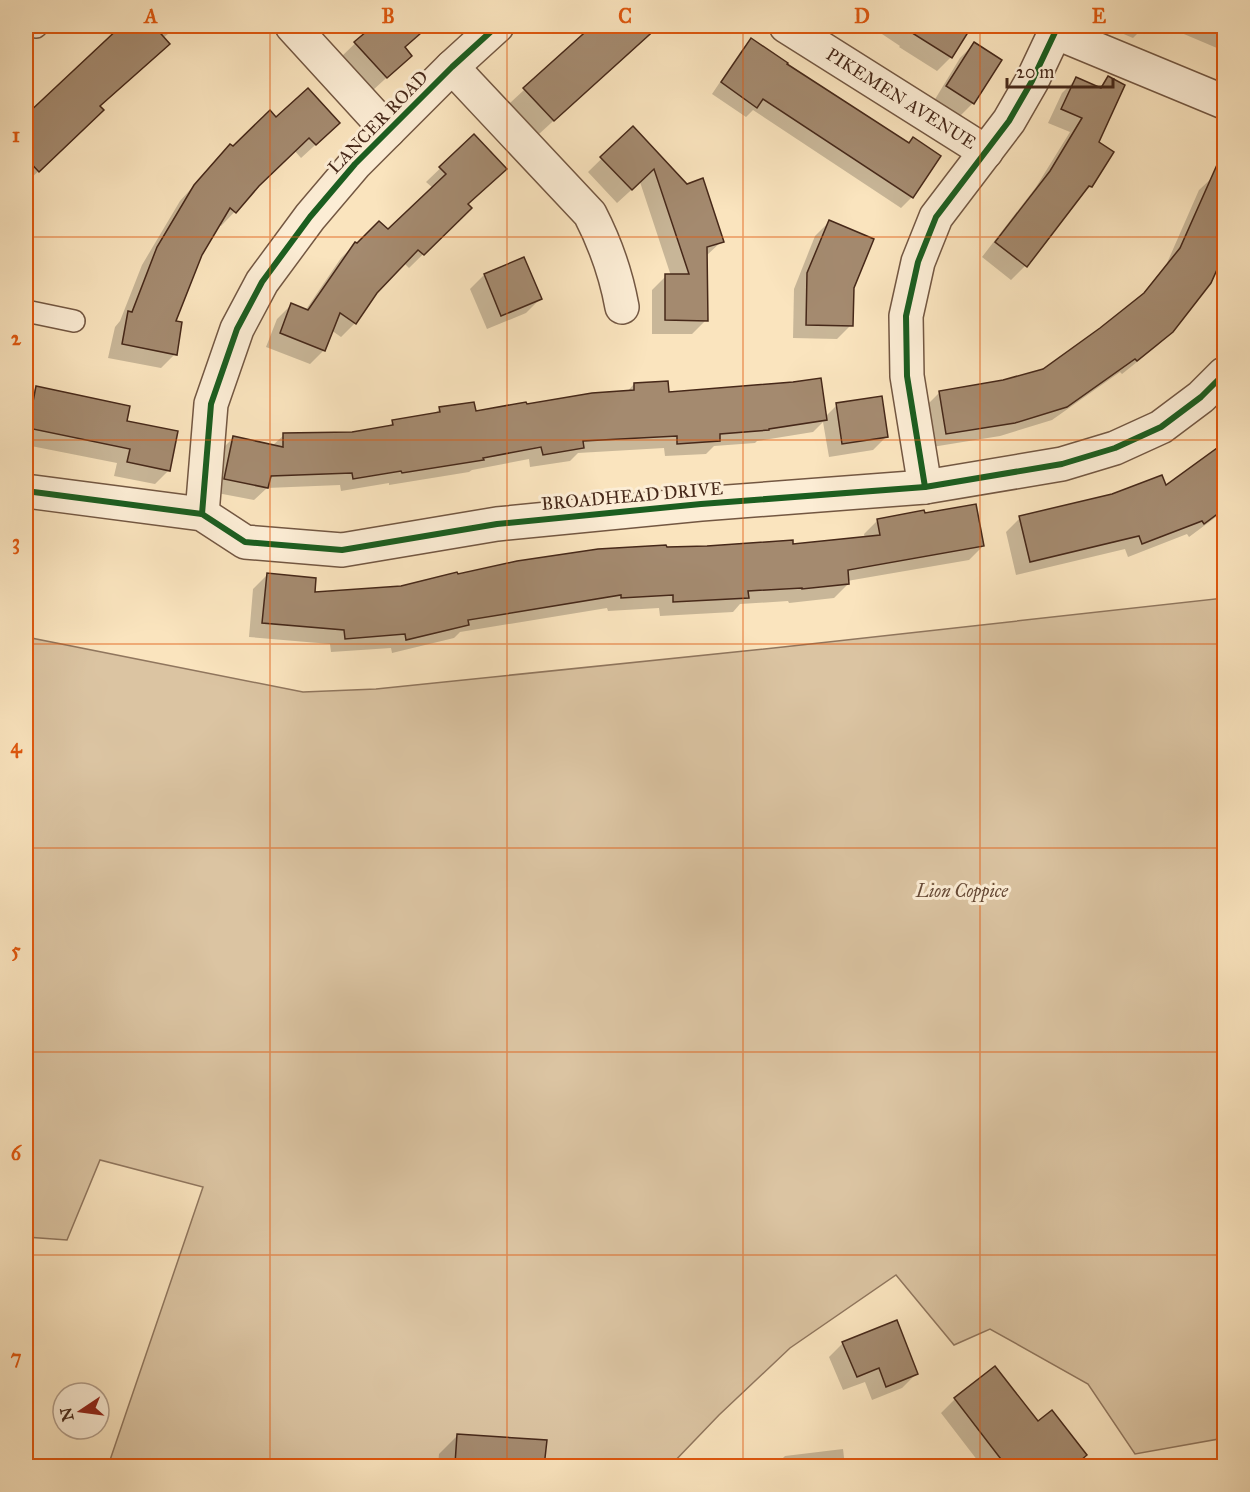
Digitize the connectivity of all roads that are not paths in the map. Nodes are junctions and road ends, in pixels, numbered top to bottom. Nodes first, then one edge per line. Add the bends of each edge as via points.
1 (291, 26) edge
2 (497, 26) edge
3 (786, 26) edge
4 (1056, 29) edge
5 (452, 67) junction
6 (1224, 102) edge
7 (388, 131) junction
8 (986, 152) junction
9 (622, 307) dead end
10 (26, 311) edge
11 (74, 321) dead end
12 (1224, 374) edge
13 (926, 487) junction
14 (26, 491) edge
15 (202, 514) junction

1 - 7 street
2 - 5 street, LANCER ROAD
3 - 8 street, PIKEMEN AVENUE
4 - 6 street
4 - 8 street, PIKEMEN AVENUE via 1032,81
5 - 7 street, LANCER ROAD
5 - 9 street, LANCER ROAD via 590,214 605,243
7 - 15 street, LANCER ROAD via 309,217 262,282 237,329 211,404
8 - 13 street, PIKEMEN AVENUE via 936,217 918,262 906,316 907,376
10 - 11 lane
12 - 13 street, BROADHEAD DRIVE via 1161,427 1116,448 1062,464
13 - 15 street, BROADHEAD DRIVE via 497,524 342,550 245,542
14 - 15 street, BROADHEAD DRIVE

